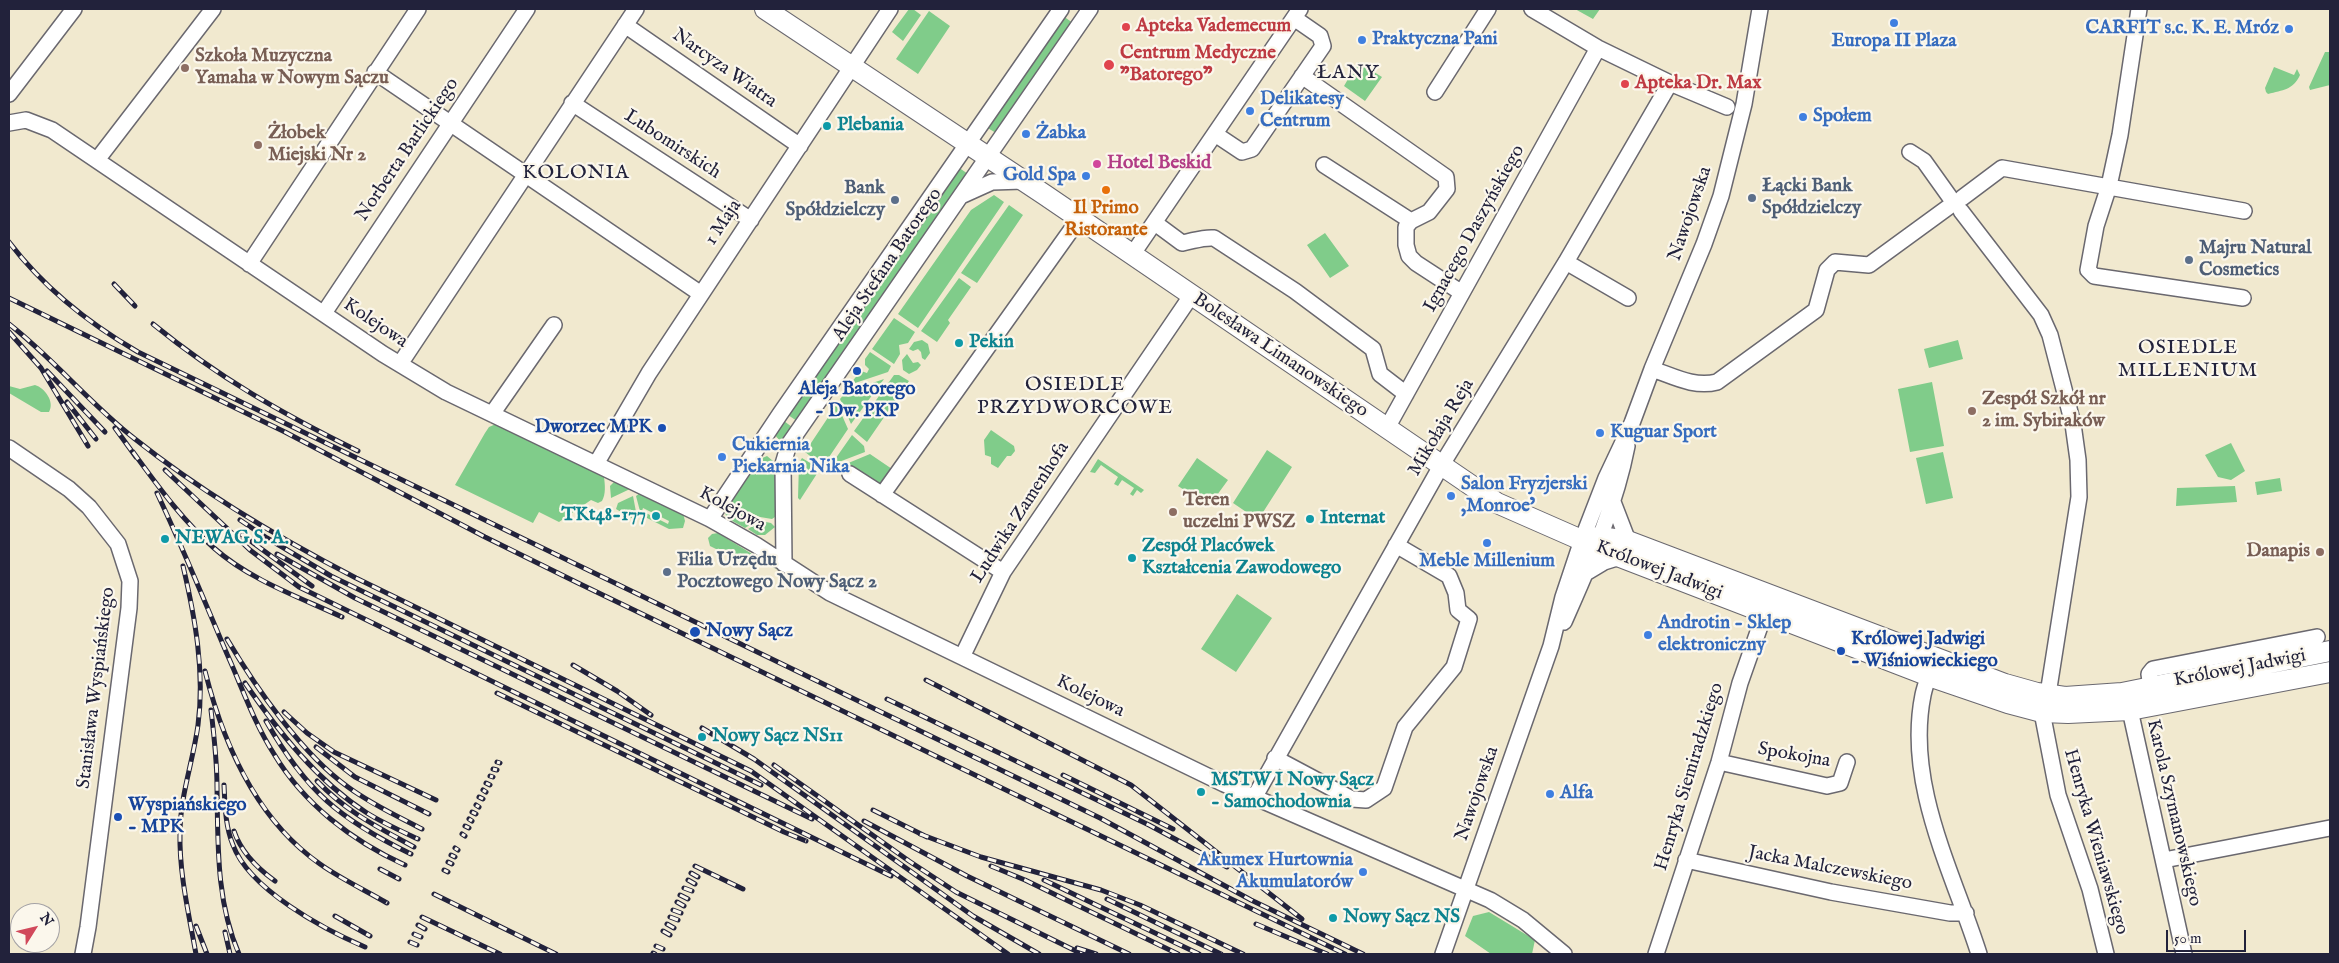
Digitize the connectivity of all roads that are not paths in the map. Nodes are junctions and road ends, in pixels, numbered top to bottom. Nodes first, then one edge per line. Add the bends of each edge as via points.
1 (74, 9) edge
2 (213, 9) edge
3 (418, 9) edge
4 (527, 9) edge
5 (636, 9) edge
6 (765, 9) edge
7 (890, 9) edge
8 (1061, 9) edge
9 (1090, 9) edge
10 (1488, 9) edge
11 (1532, 9) edge
12 (1760, 9) edge
13 (2139, 9) edge
14 (1297, 14) edge
15 (625, 25) junction
16 (1598, 48) junction
17 (852, 67) junction
18 (375, 72) junction
19 (1302, 76) junction
20 (1670, 83) junction
21 (1435, 92) dead end
22 (9, 94) edge
23 (572, 103) junction
24 (1727, 107) dead end
25 (9, 121) edge
26 (449, 123) junction
27 (1215, 134) junction
28 (967, 143) junction
29 (800, 146) junction
30 (1910, 152) dead end
31 (987, 157) junction
32 (97, 160) junction
33 (1324, 165) dead end
34 (525, 176) junction
35 (1023, 181) junction
36 (2109, 186) junction
37 (958, 199) junction
38 (2244, 210) dead end
39 (1078, 219) junction
40 (751, 220) junction
41 (1411, 221) junction
42 (1155, 223) junction
43 (1132, 256) junction
44 (1566, 262) junction
45 (250, 264) junction
46 (1462, 293) junction
47 (701, 294) junction
48 (1191, 296) junction
49 (1628, 298) dead end
50 (2243, 298) dead end
51 (324, 313) junction
52 (554, 325) dead end
53 (400, 364) junction
54 (1652, 369) junction
55 (1406, 394) junction
56 (492, 414) junction
57 (1632, 423) junction
58 (1387, 428) junction
59 (9, 448) edge
60 (596, 464) junction
61 (1441, 466) junction
62 (850, 474) dead end
63 (882, 495) junction
64 (1613, 502) junction
65 (710, 519) junction
66 (1592, 541) junction
67 (1396, 545) junction
68 (1624, 549) junction
69 (784, 564) junction
70 (1003, 572) junction
71 (1584, 574) junction
72 (1751, 587) junction
73 (1803, 607) junction
74 (1765, 612) junction
75 (2317, 637) dead end
76 (1551, 646) junction
77 (2330, 651) edge
78 (962, 657) junction
79 (1932, 667) junction
80 (2330, 672) edge
81 (2150, 688) junction
82 (2045, 703) junction
83 (2164, 704) junction
84 (2130, 710) junction
85 (1276, 758) junction
86 (1719, 762) junction
87 (1848, 762) dead end
88 (1254, 798) junction
89 (2330, 828) edge
90 (1686, 860) junction
91 (2164, 860) junction
92 (1466, 888) junction
93 (1966, 913) junction
94 (82, 954) edge
95 (1443, 954) edge
96 (1564, 954) edge
97 (1656, 954) edge
98 (1979, 954) edge
99 (2106, 954) edge
100 (2184, 954) edge

1 - 22 street
2 - 32 street
3 - 18 street
4 - 26 street, Norberta Barlickiego
5 - 15 street
6 - 17 main road, Bolesława Limanowskiego
7 - 17 street, 1 Maja
8 - 28 street, Aleja Stefana Batorego
9 - 31 street, Aleja Stefana Batorego
10 - 21 street
11 - 16 street
12 - 54 street, Nawojowska via 1744,104 1721,196
13 - 36 street
14 - 19 street via 1320,36 1323,46
14 - 27 street
15 - 23 street
15 - 29 street, Narcyza Wiatra
16 - 20 street
16 - 46 street, Ignacego Daszyńskiego
17 - 28 main road, Bolesława Limanowskiego
17 - 29 street, 1 Maja
18 - 26 street
18 - 45 street
19 - 27 street via 1252,149 1242,152
19 - 41 street via 1446,177 1447,189 1439,201 1429,212
20 - 24 street
20 - 44 street, Mikołaja Reja
23 - 34 street
23 - 40 street, Lubomirskich
25 - 32 street, Kolejowa via 26,120 43,125
26 - 34 street
26 - 51 street, Norberta Barlickiego
27 - 42 street
28 - 31 main road, Bolesława Limanowskiego
28 - 65 street, Aleja Stefana Batorego
29 - 40 street, 1 Maja
30 - 54 street via 1924,161 1954,203 1869,265 1835,262 1827,270 1816,310 1717,382 1705,385 1690,382
31 - 35 main road, Bolesława Limanowskiego
31 - 37 street, Aleja Stefana Batorego
32 - 45 street, Kolejowa
33 - 41 street
34 - 47 street
34 - 53 street
35 - 37 street via 992,182
35 - 39 main road, Bolesława Limanowskiego
36 - 38 street
36 - 50 street via 2101,206 2088,270 2094,276
36 - 82 street, Henryka Wieniawskiego via 2002,168 1961,205 2041,315 2050,335 2073,424 2079,497
37 - 69 street, Aleja Stefana Batorego via 789,444 783,464
39 - 43 main road, Bolesława Limanowskiego
39 - 63 street
40 - 47 street, 1 Maja
41 - 46 street via 1406,227 1409,256
42 - 43 street
42 - 55 street via 1182,243 1202,237 1214,238 1295,291 1373,349 1380,374
43 - 48 main road, Bolesława Limanowskiego
44 - 49 street
44 - 61 street, Mikołaja Reja
45 - 51 street, Kolejowa
46 - 55 street, Ignacego Daszyńskiego
47 - 60 street, 1 Maja via 649,373
48 - 58 main road, Bolesława Limanowskiego
48 - 70 street, Ludwika Zamenhofa
51 - 53 street, Kolejowa
52 - 56 street
53 - 56 street, Kolejowa via 446,392
54 - 57 street, Nawojowska
55 - 58 street, Ignacego Daszyńskiego
56 - 60 street, Kolejowa
57 - 64 street, Nawojowska
57 - 66 street, Nawojowska via 1606,478
58 - 61 main road, Bolesława Limanowskiego
59 - 94 street, Stanisława Wyspiańskiego via 69,489 89,507 118,544 130,581 125,644
60 - 65 street, Kolejowa
61 - 66 main road, Bolesława Limanowskiego via 1498,503
61 - 67 street, Mikołaja Reja
62 - 63 street
63 - 70 street
64 - 66 street, Nawojowska
64 - 68 street
65 - 69 street, Kolejowa
66 - 68 main road, Królowej Jadwigi
66 - 71 street, Nawojowska
66 - 76 street, Nawojowska via 1563,597
67 - 85 street, Mikołaja Reja
67 - 85 street via 1449,576 1458,610 1469,619 1454,667 1405,727 1384,788 1366,800 1352,799
68 - 71 street
68 - 72 main road, Królowej Jadwigi
68 - 74 main road, Królowej Jadwigi
69 - 78 street, Kolejowa via 830,593
70 - 78 street, Ludwika Zamenhofa
71 - 76 street, Nawojowska
72 - 73 main road, Królowej Jadwigi
72 - 74 street
73 - 74 street via 1781,607
73 - 79 main road, Królowej Jadwigi
74 - 79 main road, Królowej Jadwigi
74 - 86 street, Henryka Siemiradzkiego via 1740,683
75 - 81 street via 2153,669 2149,674
76 - 92 street, Nawojowska
77 - 81 main road, Królowej Jadwigi
78 - 88 street, Kolejowa
79 - 82 main road, Królowej Jadwigi via 2005,684
79 - 93 street via 1923,695 1920,763 1935,825
80 - 83 main road, Królowej Jadwigi
81 - 82 main road, Królowej Jadwigi via 2065,697
81 - 83 street, Królowej Jadwigi
81 - 84 street
82 - 84 main road, Królowej Jadwigi via 2098,713
82 - 99 street, Henryka Wieniawskiego via 2058,795 2090,889
83 - 84 main road, Królowej Jadwigi
84 - 91 street, Karola Szymanowskiego
85 - 88 street, Mikołaja Reja
86 - 87 street, Spokojna via 1826,786 1840,783
86 - 90 street, Henryka Siemiradzkiego
88 - 92 street, Kolejowa
89 - 91 street
90 - 93 street, Jacka Malczewskiego via 1831,892
90 - 97 street, Henryka Siemiradzkiego
91 - 100 street, Karola Szymanowskiego
92 - 95 street, Nawojowska
92 - 96 street, Kolejowa via 1523,920
93 - 98 street

